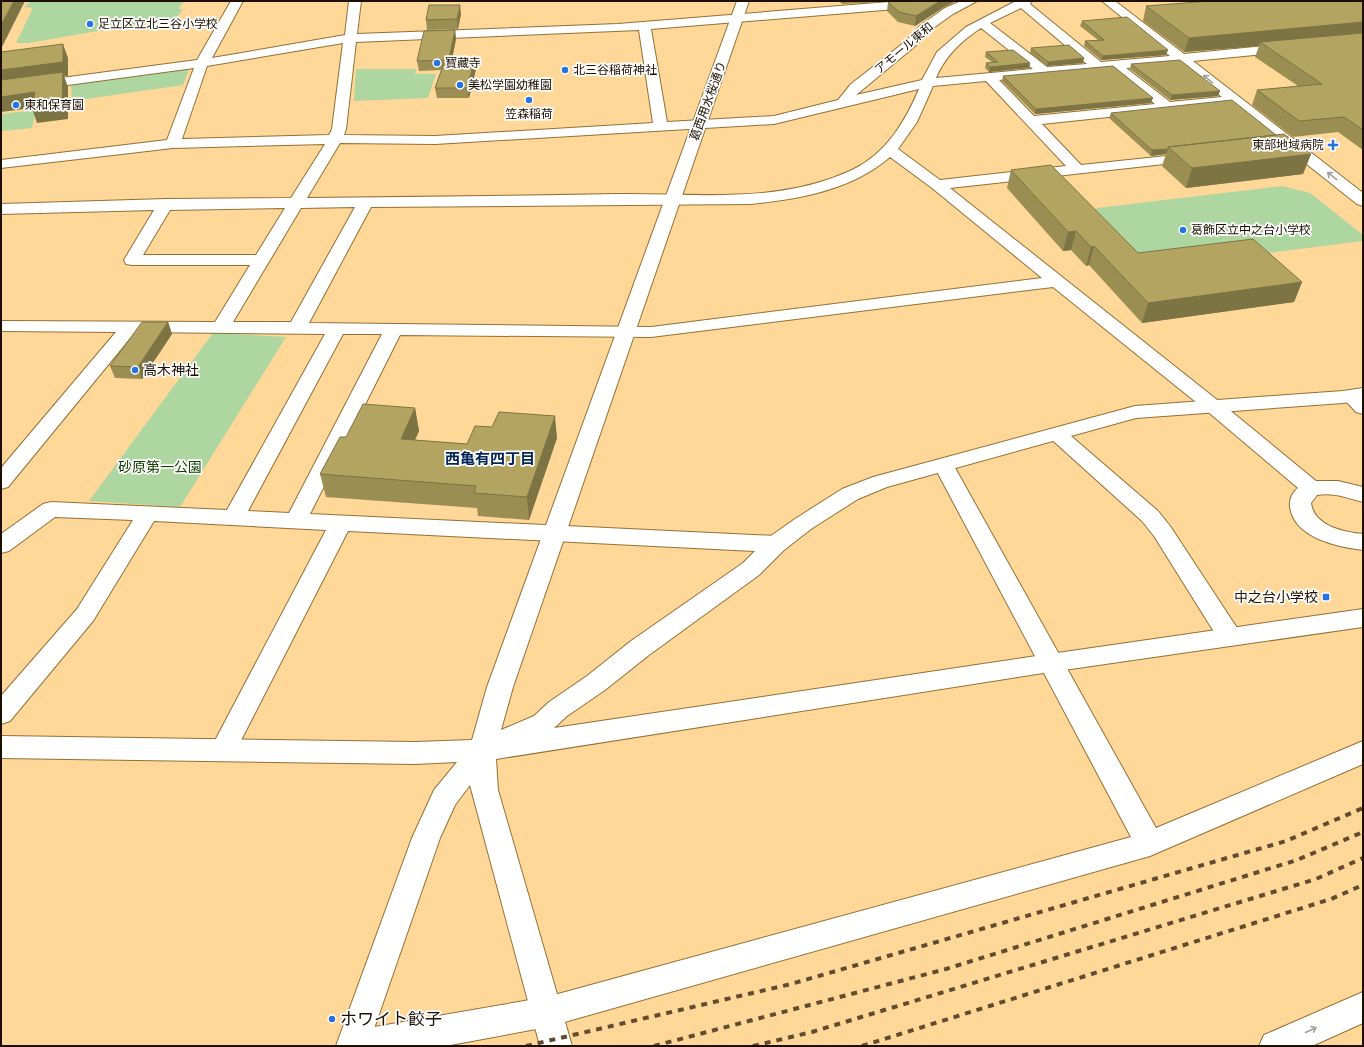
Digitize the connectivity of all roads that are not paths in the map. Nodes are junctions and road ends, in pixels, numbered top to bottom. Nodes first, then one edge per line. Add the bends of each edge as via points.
1 (237, 1) edge
2 (355, 1) edge
3 (743, 1) edge
4 (971, 1) edge
5 (1108, 1) edge
6 (918, 2) edge
7 (1024, 2) edge
8 (949, 11) junction
9 (737, 19) junction
10 (982, 23) junction
11 (644, 26) junction
12 (350, 38) junction
13 (1296, 47) edge
14 (1183, 59) junction
15 (202, 63) junction
16 (1115, 65) junction
17 (1099, 67) junction
18 (1045, 72) junction
19 (989, 77) junction
20 (928, 83) junction
21 (1, 90) edge
22 (1234, 100) junction
23 (843, 103) junction
24 (1167, 107) junction
25 (1031, 121) junction
26 (699, 125) junction
27 (661, 127) junction
28 (335, 139) junction
29 (173, 144) junction
30 (1294, 146) junction
31 (1270, 148) edge
32 (891, 151) junction
33 (1209, 155) edge
34 (1, 164) edge
35 (1078, 170) junction
36 (937, 186) junction
37 (672, 200) junction
38 (1363, 201) edge
39 (297, 202) junction
40 (366, 202) junction
41 (166, 204) junction
42 (1, 209) edge
43 (260, 260) junction
44 (1056, 281) junction
45 (2, 327) edge
46 (130, 327) junction
47 (221, 327) junction
48 (296, 329) junction
49 (338, 329) junction
50 (393, 330) junction
51 (625, 333) junction
52 (1359, 399) edge
53 (1214, 407) junction
54 (1058, 434) junction
55 (944, 466) junction
56 (1, 482) edge
57 (1312, 489) junction
58 (1363, 495) edge
59 (148, 514) junction
60 (233, 518) junction
61 (296, 521) junction
62 (341, 523) junction
63 (556, 533) junction
64 (1363, 542) edge
65 (776, 544) junction
66 (1, 545) edge
67 (1363, 618) edge
68 (1230, 637) junction
69 (1050, 663) junction
70 (1, 714) edge
71 (1, 747) edge
72 (223, 750) junction
73 (482, 750) junction
74 (1363, 752) edge
75 (1150, 844) junction
76 (1363, 1007) edge
77 (547, 1012) junction
78 (352, 1046) edge
79 (357, 1046) edge
80 (556, 1046) edge
81 (1275, 1046) edge

1 - 15 street
2 - 12 street
3 - 9 street, 葛西用水桜通り
4 - 8 street, アモール東和
5 - 14 street
6 - 8 street
6 - 9 street
7 - 10 street
7 - 17 street
8 - 23 street, アモール東和 via 925,28 910,44 856,87
9 - 11 street
9 - 26 street, 葛西用水桜通り
10 - 18 street
10 - 20 street via 943,54 930,74
11 - 12 street
11 - 27 street
12 - 15 street
12 - 28 street via 339,129
13 - 14 street
14 - 16 street
22 -> 14 street
15 - 21 street
15 - 29 street
16 - 17 street
16 - 24 street
17 - 18 street
18 - 19 street
19 - 20 street
19 - 25 street
20 - 23 street via 905,86
20 - 32 street via 906,130
22 - 24 street
22 - 30 street
23 - 26 street via 809,114 774,120
24 - 25 street
25 - 35 street
26 - 27 street
26 - 37 street, 葛西用水桜通り
27 - 28 street via 435,140
28 - 29 street
28 - 39 street
29 - 34 street
30 - 31 street
38 -> 30 street
32 - 36 street
32 - 37 street via 847,178 785,195 727,201
33 - 35 street
35 - 36 street
36 - 44 street
37 - 40 street
37 - 51 street, 葛西用水桜通り
39 - 40 street
39 - 41 street
39 - 43 street
40 - 48 street
41 - 42 street
41 - 43 street via 132,260
43 - 47 street
44 - 51 street via 651,332
44 - 53 street
45 - 46 street
46 - 47 street
46 - 56 street
47 - 48 street
48 - 49 street
49 - 50 street
49 - 60 street
50 - 51 street
50 - 61 street
51 - 63 street, 葛西用水桜通り
52 - 53 street
53 - 54 street via 1135,412
53 - 57 street
54 - 55 street
54 - 68 street via 1150,516
55 - 65 street via 880,482 850,494
55 - 69 street
57 - 58 street via 1335,487
57 - 64 street via 1304,495 1300,503 1302,512 1309,522 1335,537 1351,542
59 - 60 street
59 - 66 street via 50,509
59 - 70 street via 85,615
60 - 61 street
61 - 62 street
62 - 63 street
62 - 72 street
63 - 65 street
63 - 73 street, 葛西用水桜通り via 500,687
65 - 73 street via 751,569 640,648 543,723
67 - 68 street
68 - 69 street
69 - 73 street
69 - 75 street
71 - 72 street
72 - 73 street via 415,753
73 - 77 street via 484,790
73 - 78 street via 444,798 426,838
74 - 75 street
75 - 77 street
81 -> 76 street
77 - 79 street
77 - 80 street

